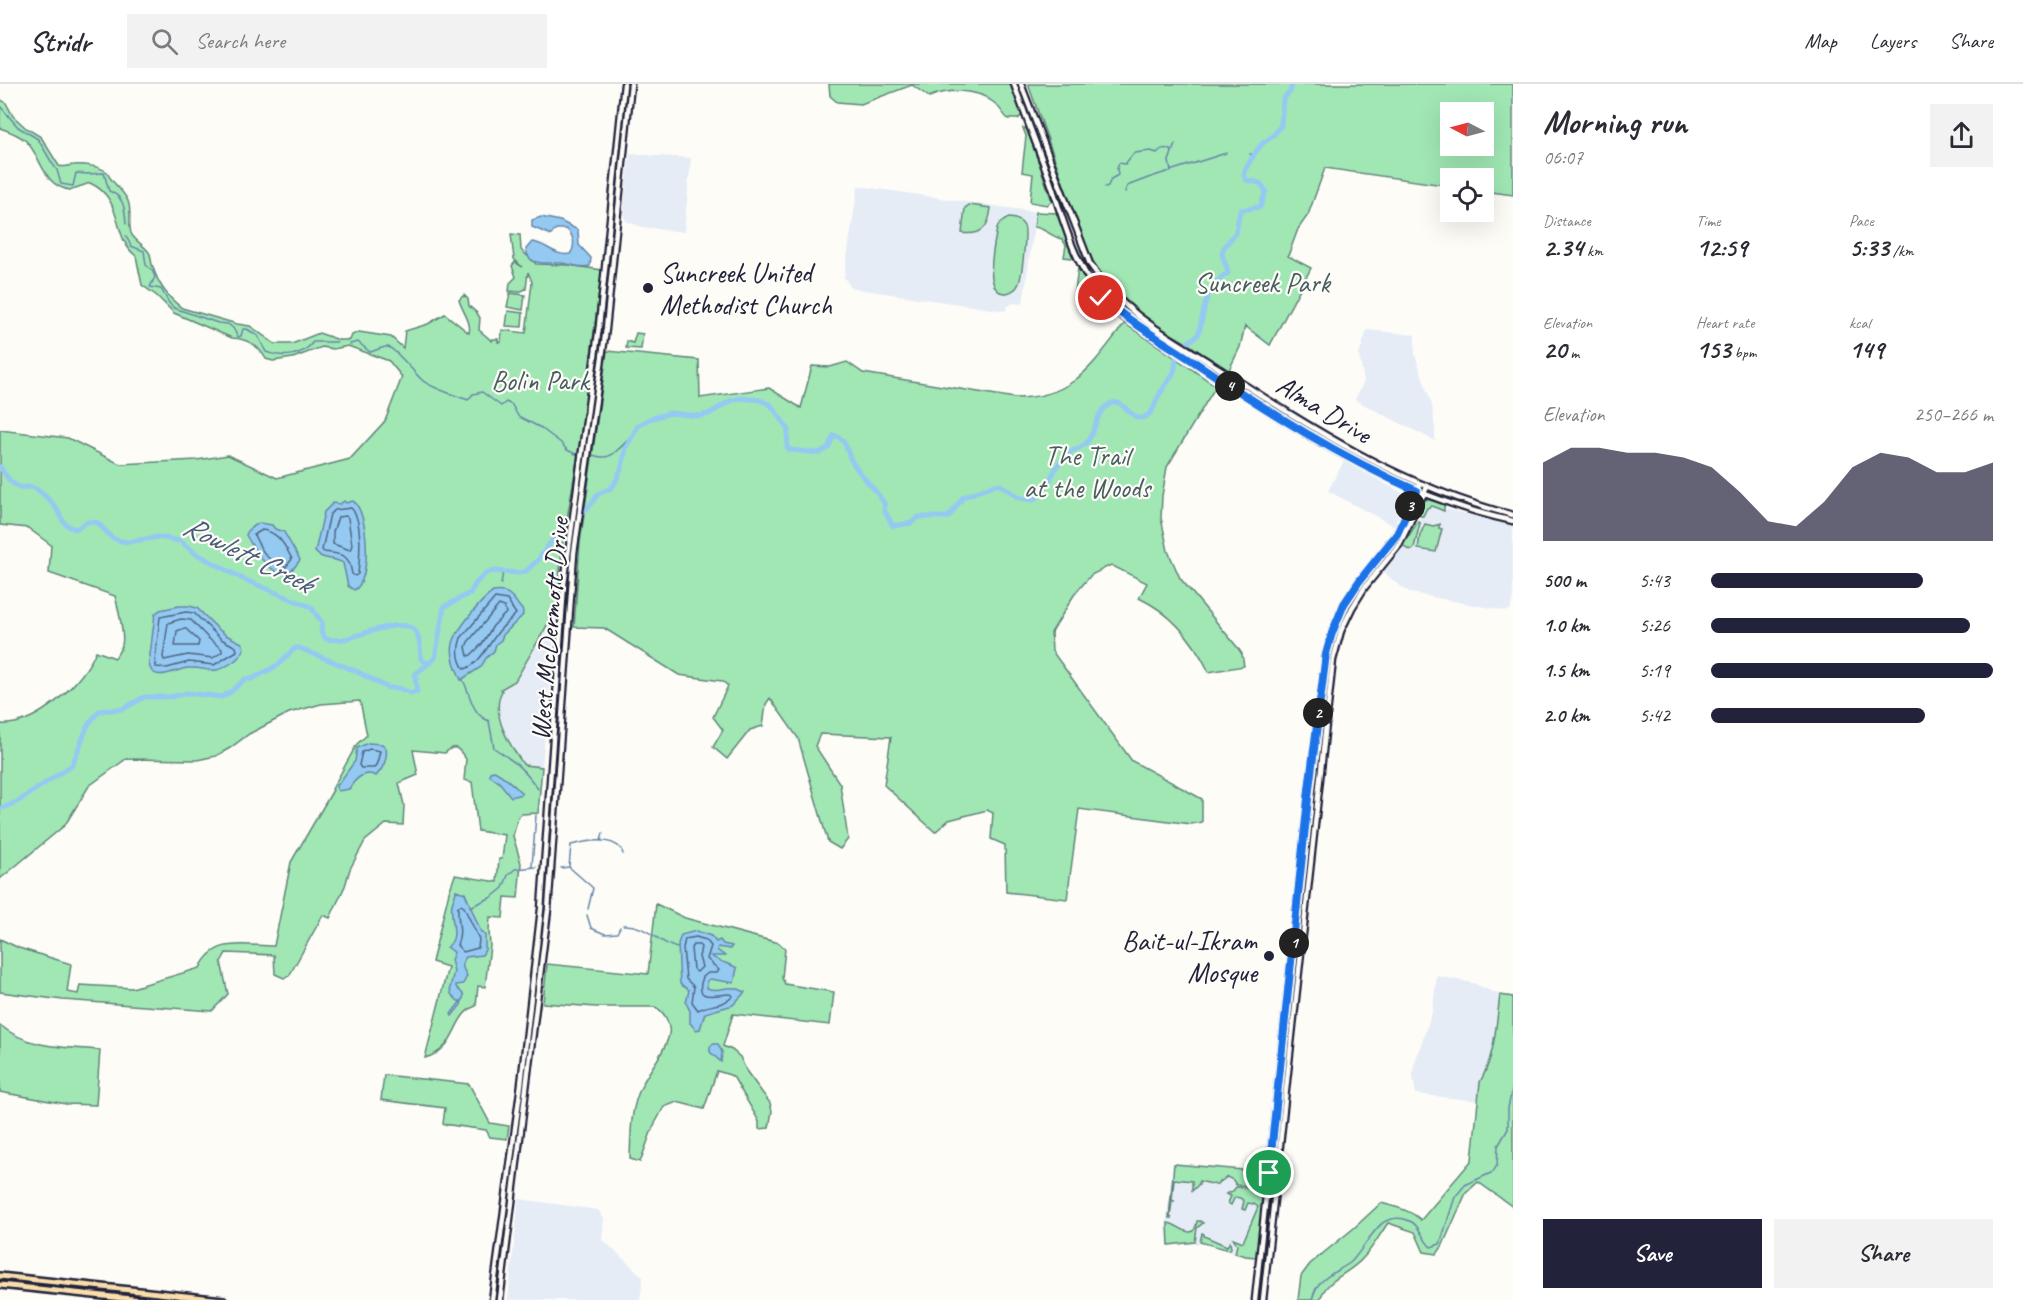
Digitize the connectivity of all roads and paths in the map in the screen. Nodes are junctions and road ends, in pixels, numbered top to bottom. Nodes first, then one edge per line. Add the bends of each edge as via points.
1 (624, 84) edge
2 (631, 84) edge
3 (1014, 84) edge
4 (1021, 84) edge
5 (617, 148) junction
6 (624, 148) junction
7 (587, 442) junction
8 (1366, 459) junction
9 (584, 464) junction
10 (1363, 465) junction
11 (1420, 484) junction
12 (1427, 487) junction
13 (1417, 491) junction
14 (1424, 494) junction
15 (1483, 507) junction
16 (1482, 514) junction
17 (1513, 515) edge
18 (1513, 521) edge
19 (1392, 541) junction
20 (1399, 545) junction
21 (555, 695) junction
22 (562, 696) junction
23 (541, 909) junction
24 (548, 910) junction
25 (517, 1113) junction
26 (524, 1114) junction
27 (500, 1245) junction
28 (507, 1246) junction
29 (0, 1276) edge
30 (8, 1277) junction
31 (3, 1286) edge
32 (99, 1287) junction
33 (98, 1295) junction
34 (141, 1300) edge
35 (223, 1300) edge
36 (492, 1300) edge
37 (500, 1300) edge
38 (1255, 1300) edge
39 (1263, 1300) edge

1 - 5 main road, West McDermott Drive
2 - 6 main road, West McDermott Drive
3 - 10 main road, Alma Drive via 1077,259 1101,298 1318,441
4 - 8 main road, Alma Drive via 1090,264 1108,289 1128,310 1164,334
5 - 6 main road
5 - 7 main road, West McDermott Drive
6 - 7 main road, West McDermott Drive via 606,329
7 - 9 main road, West McDermott Drive
8 - 10 main road
8 - 11 main road, Alma Drive
9 - 21 main road, West McDermott Drive via 564,584
9 - 22 main road, West McDermott Drive
10 - 13 main road, Alma Drive
11 - 12 main road, Alma Drive
11 - 13 main road
12 - 14 main road
12 - 15 main road, Alma Drive
13 - 14 main road, Alma Drive
13 - 19 main road
14 - 16 main road, Alma Drive
14 - 20 main road
15 - 16 main road
15 - 17 main road, Alma Drive
16 - 18 main road, Alma Drive
19 - 20 main road
19 - 38 main road via 1344,604 1323,669
20 - 39 main road via 1352,608 1331,670
21 - 22 main road
21 - 23 main road, West McDermott Drive
22 - 24 main road, West McDermott Drive
23 - 24 main road
23 - 25 main road, West McDermott Drive
24 - 26 main road, West McDermott Drive
25 - 26 main road
25 - 27 main road, West McDermott Drive
26 - 28 main road, West McDermott Drive
27 - 28 main road
27 - 36 main road, West McDermott Drive
28 - 37 main road, West McDermott Drive
29 - 30 main road
30 - 31 main road
30 - 32 main road
31 - 33 main road
32 - 33 main road
32 - 35 main road
33 - 34 main road

